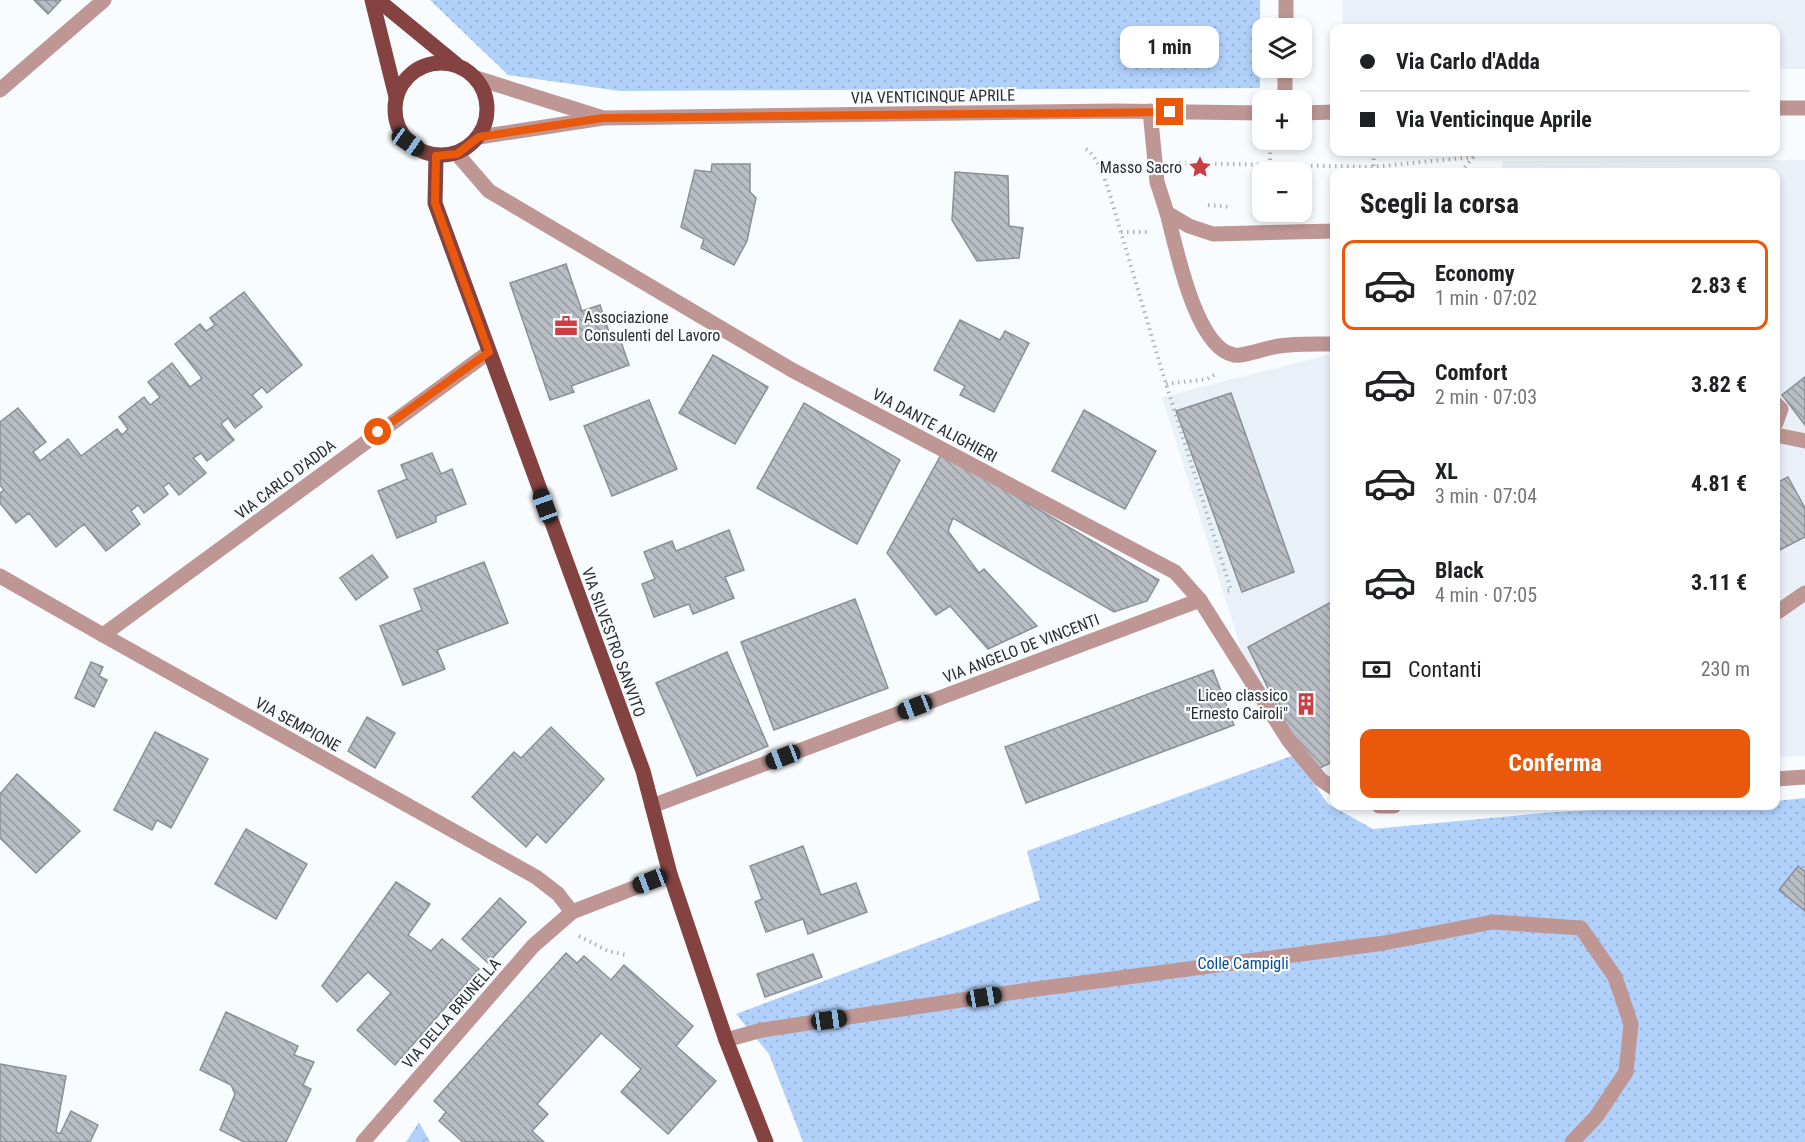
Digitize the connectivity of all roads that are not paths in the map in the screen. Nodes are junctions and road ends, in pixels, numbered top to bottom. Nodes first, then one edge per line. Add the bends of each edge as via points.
1 (104, 0) edge
2 (372, 0) edge
3 (378, 0) edge
4 (1286, 0) edge
5 (1286, 18) edge
6 (458, 66) junction
7 (476, 78) junction
8 (0, 90) edge
9 (396, 97) junction
10 (1780, 108) edge
11 (1805, 108) edge
12 (1150, 111) junction
13 (1330, 112) edge
14 (1252, 113) edge
15 (1312, 113) edge
16 (603, 118) junction
17 (479, 137) junction
18 (457, 154) junction
19 (436, 156) junction
20 (1167, 213) junction
21 (1330, 231) edge
22 (1330, 344) edge
23 (489, 352) junction
24 (1780, 436) edge
25 (1805, 441) edge
26 (0, 576) edge
27 (1805, 593) edge
28 (1200, 600) junction
29 (1780, 610) edge
30 (103, 635) junction
31 (1805, 777) edge
32 (1780, 779) edge
33 (1330, 786) edge
34 (652, 806) junction
35 (670, 874) junction
36 (572, 912) junction
37 (726, 1040) junction
38 (363, 1142) edge
39 (766, 1142) edge
40 (1572, 1142) edge

1 - 8 street
2 - 9 main road
3 - 6 main road
4 - 5 street
6 - 7 main road
6 - 9 main road via 427,65 413,72
7 - 16 street, VIA VENTICINQUE APRILE
7 - 17 main road via 488,107
9 - 19 main road via 395,113 408,142
10 - 11 street
12 - 14 street, VIA VENTICINQUE APRILE
12 - 16 street, VIA VENTICINQUE APRILE
12 - 20 street via 1157,182
13 - 15 street
16 - 17 street, VIA VENTICINQUE APRILE
17 - 18 main road
18 - 19 main road
18 - 28 street, VIA DANTE ALIGHIERI via 489,191 792,370 1175,572
19 - 23 main road, VIA SILVESTRO SANVITO via 435,203
20 - 21 street via 1213,234
20 - 22 street via 1185,284 1197,315 1216,345 1235,356 1280,346
23 - 30 street, VIA CARLO D'ADDA
23 - 34 main road, VIA SILVESTRO SANVITO via 643,771
24 - 25 street
26 - 30 street, VIA SEMPIONE
27 - 29 street
28 - 33 street, VIA DANTE ALIGHIERI via 1288,741
28 - 34 street, VIA ANGELO DE VINCENTI
30 - 36 street, VIA SEMPIONE via 536,877 558,894
31 - 32 street
34 - 35 main road, VIA SILVESTRO SANVITO
35 - 36 street, VIA DELLA BRUNELLA
35 - 37 main road, VIA SILVESTRO SANVITO
36 - 38 street, VIA DELLA BRUNELLA via 533,946
37 - 39 main road, VIA SILVESTRO SANVITO
37 - 40 street via 762,1030 1029,990 1383,944 1493,922 1581,928 1615,977 1631,1024 1626,1072 1596,1117

